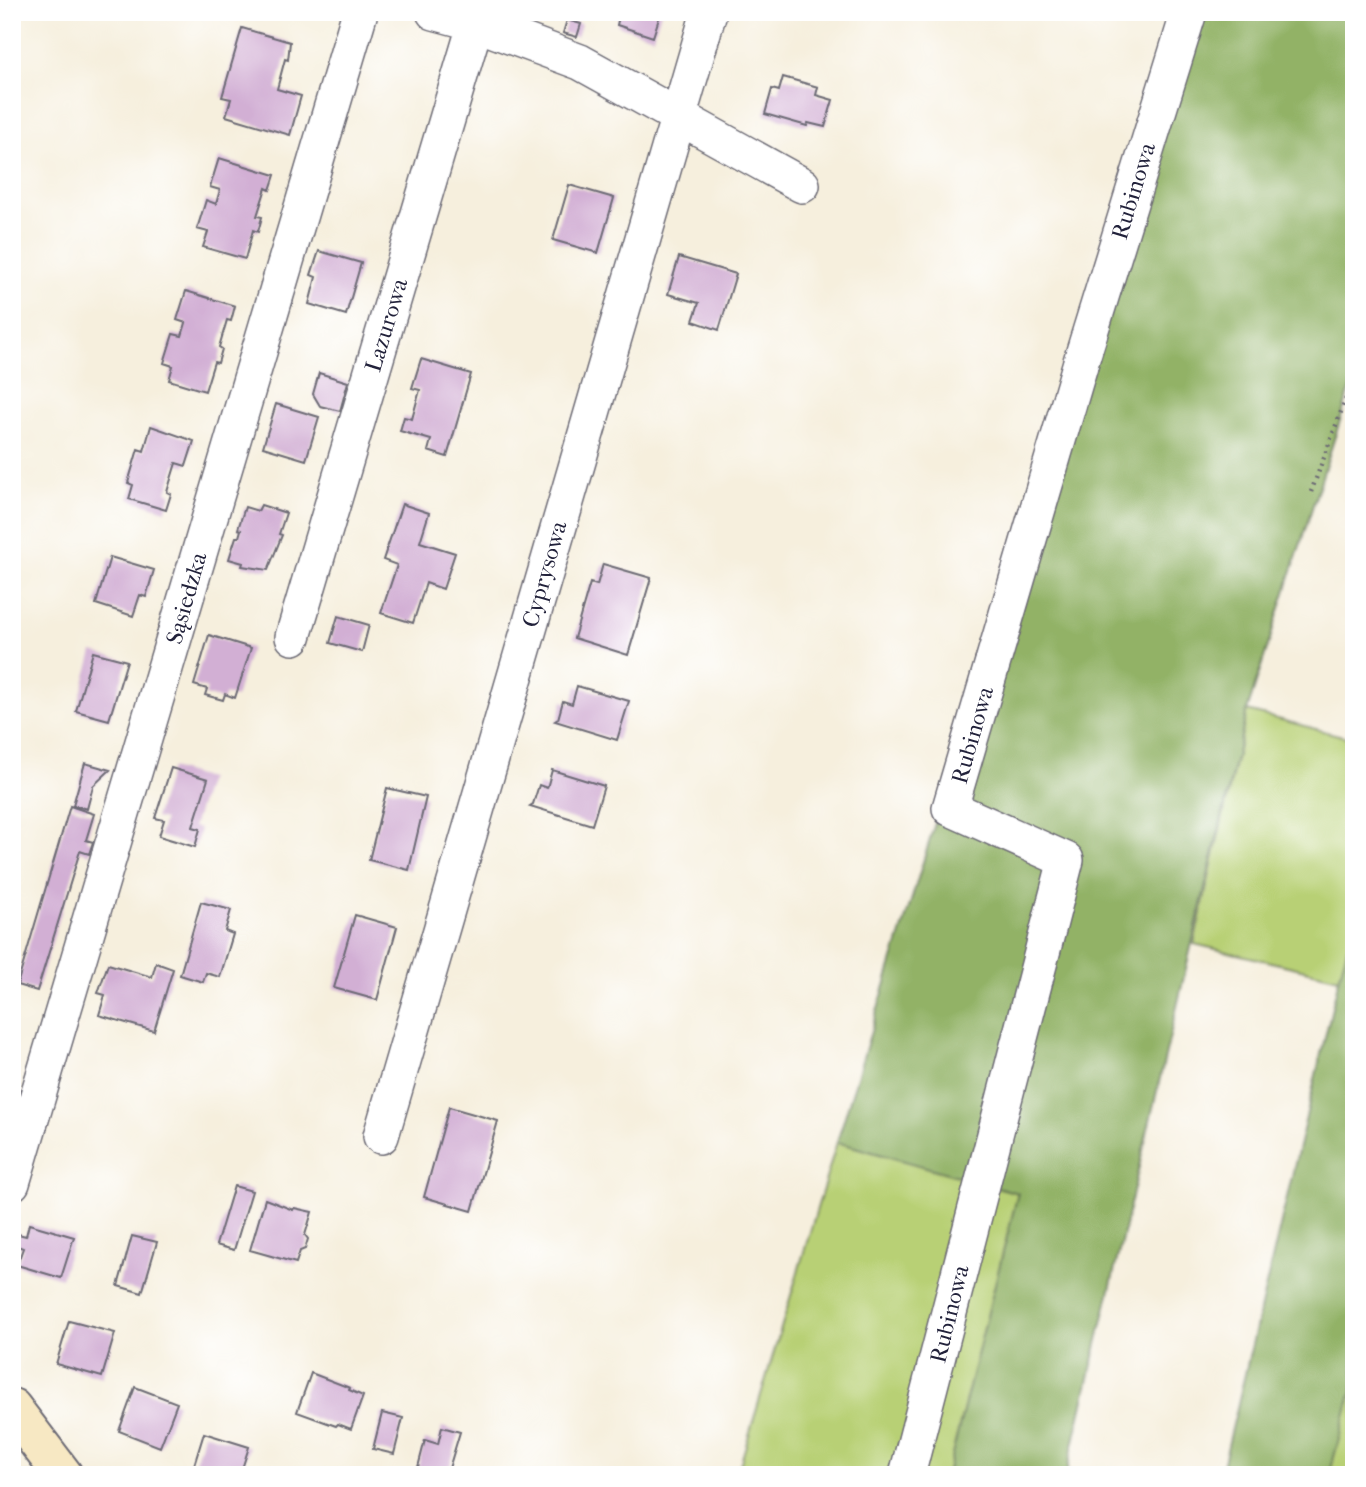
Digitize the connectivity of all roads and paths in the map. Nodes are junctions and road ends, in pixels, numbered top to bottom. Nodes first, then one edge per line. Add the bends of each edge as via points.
1 (360, 12) edge
2 (434, 12) edge
3 (709, 12) edge
4 (1189, 12) edge
5 (477, 18) edge
6 (677, 115) junction
7 (802, 185) dead end
8 (1354, 377) edge
9 (1311, 492) dead end
10 (293, 637) dead end
11 (381, 1136) dead end
12 (12, 1183) edge
13 (12, 1408) edge
14 (63, 1475) edge
15 (907, 1475) edge

1 - 12 street, Sąsiedzka
2 - 5 street
3 - 6 street, Cyprysowa
4 - 15 street, Rubinowa via 950,808 1066,860
5 - 6 street via 580,62
5 - 10 street, Lazurowa
6 - 7 street
6 - 11 street, Cyprysowa
8 - 9 path
13 - 14 main road

